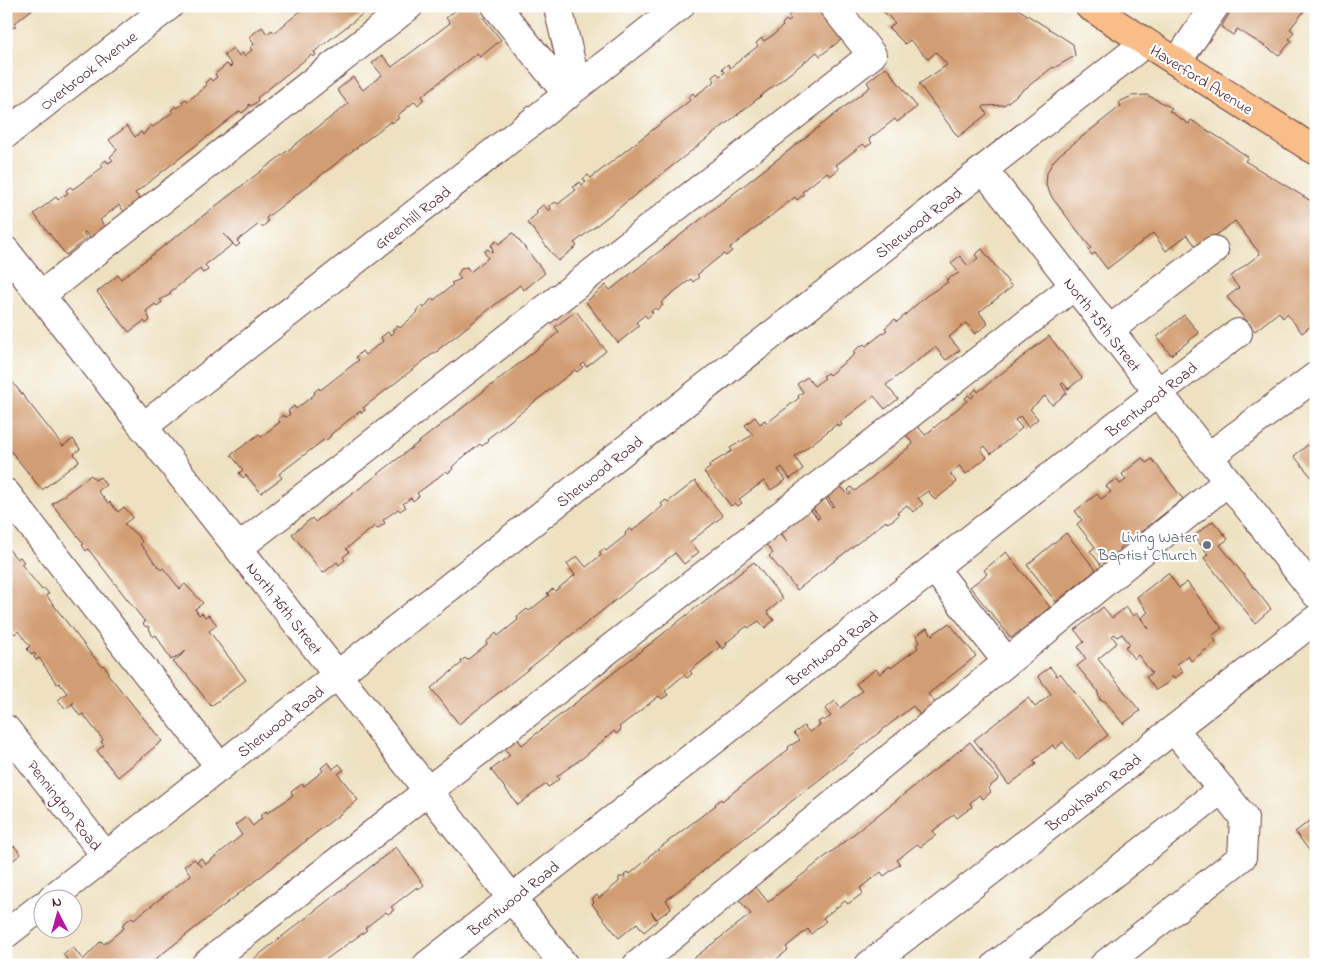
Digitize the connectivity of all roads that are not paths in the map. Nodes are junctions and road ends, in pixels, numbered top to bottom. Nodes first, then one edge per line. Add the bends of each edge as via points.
1 (170, 6) edge
2 (409, 6) edge
3 (496, 6) edge
4 (680, 6) edge
5 (833, 6) edge
6 (1089, 6) edge
7 (1215, 6) edge
8 (560, 8) edge
9 (1145, 43) junction
10 (1178, 62) junction
11 (573, 91) junction
12 (6, 134) edge
13 (1313, 142) edge
14 (984, 170) junction
15 (1214, 250) dead end
16 (6, 251) edge
17 (1074, 286) junction
18 (40, 295) junction
19 (1109, 330) junction
20 (1238, 332) dead end
21 (1316, 376) edge
22 (1157, 393) junction
23 (144, 427) junction
24 (1208, 457) junction
25 (1227, 482) junction
26 (6, 493) edge
27 (238, 548) junction
28 (934, 568) junction
29 (1316, 594) edge
30 (1316, 619) edge
31 (1007, 662) junction
32 (338, 675) junction
33 (6, 729) edge
34 (1174, 729) junction
35 (220, 767) junction
36 (1222, 789) junction
37 (427, 790) junction
38 (106, 856) junction
39 (65, 888) edge
40 (512, 898) junction
41 (32, 914) edge
42 (6, 934) edge
43 (205, 965) edge
44 (427, 965) edge
45 (564, 965) edge
46 (637, 965) edge
47 (869, 965) edge
48 (996, 965) edge
49 (1104, 965) edge

1 - 12 street, Overbrook Avenue
2 - 18 street
3 - 11 street
4 - 11 street, Greenhill Road
5 - 27 street via 872,55
6 - 9 main road, Haverford Avenue
7 - 10 street
8 - 11 street
9 - 10 main road, Haverford Avenue
9 - 14 street, Sherwood Road
10 - 13 main road, Haverford Avenue
11 - 23 street, Greenhill Road
14 - 17 street, North 75th Street
14 - 32 street, Sherwood Road
15 - 19 street
16 - 18 street, North 76th Street
17 - 19 street, North 75th Street
17 - 37 street
18 - 23 street, North 76th Street
19 - 22 street, North 75th Street
20 - 22 street, Brentwood Road
21 - 24 street
22 - 24 street, North 75th Street
22 - 28 street, Brentwood Road
23 - 27 street, North 76th Street
24 - 25 street, North 75th Street
25 - 29 street, North 75th Street
25 - 31 street
26 - 35 street
27 - 32 street, North 76th Street
28 - 31 street
28 - 40 street, Brentwood Road
30 - 34 street, Brookhaven Road
31 - 46 street
32 - 35 street, Sherwood Road
32 - 37 street, North 76th Street
33 - 38 street, Pennington Road
34 - 36 street
34 - 47 street, Brookhaven Road
35 - 38 street, Sherwood Road
36 - 48 street
36 - 49 street via 1244,818 1242,857
37 - 40 street, North 76th Street
37 - 43 street
38 - 39 street, Sherwood Road
40 - 44 street, Brentwood Road
40 - 45 street, North 76th Street
41 - 42 street

